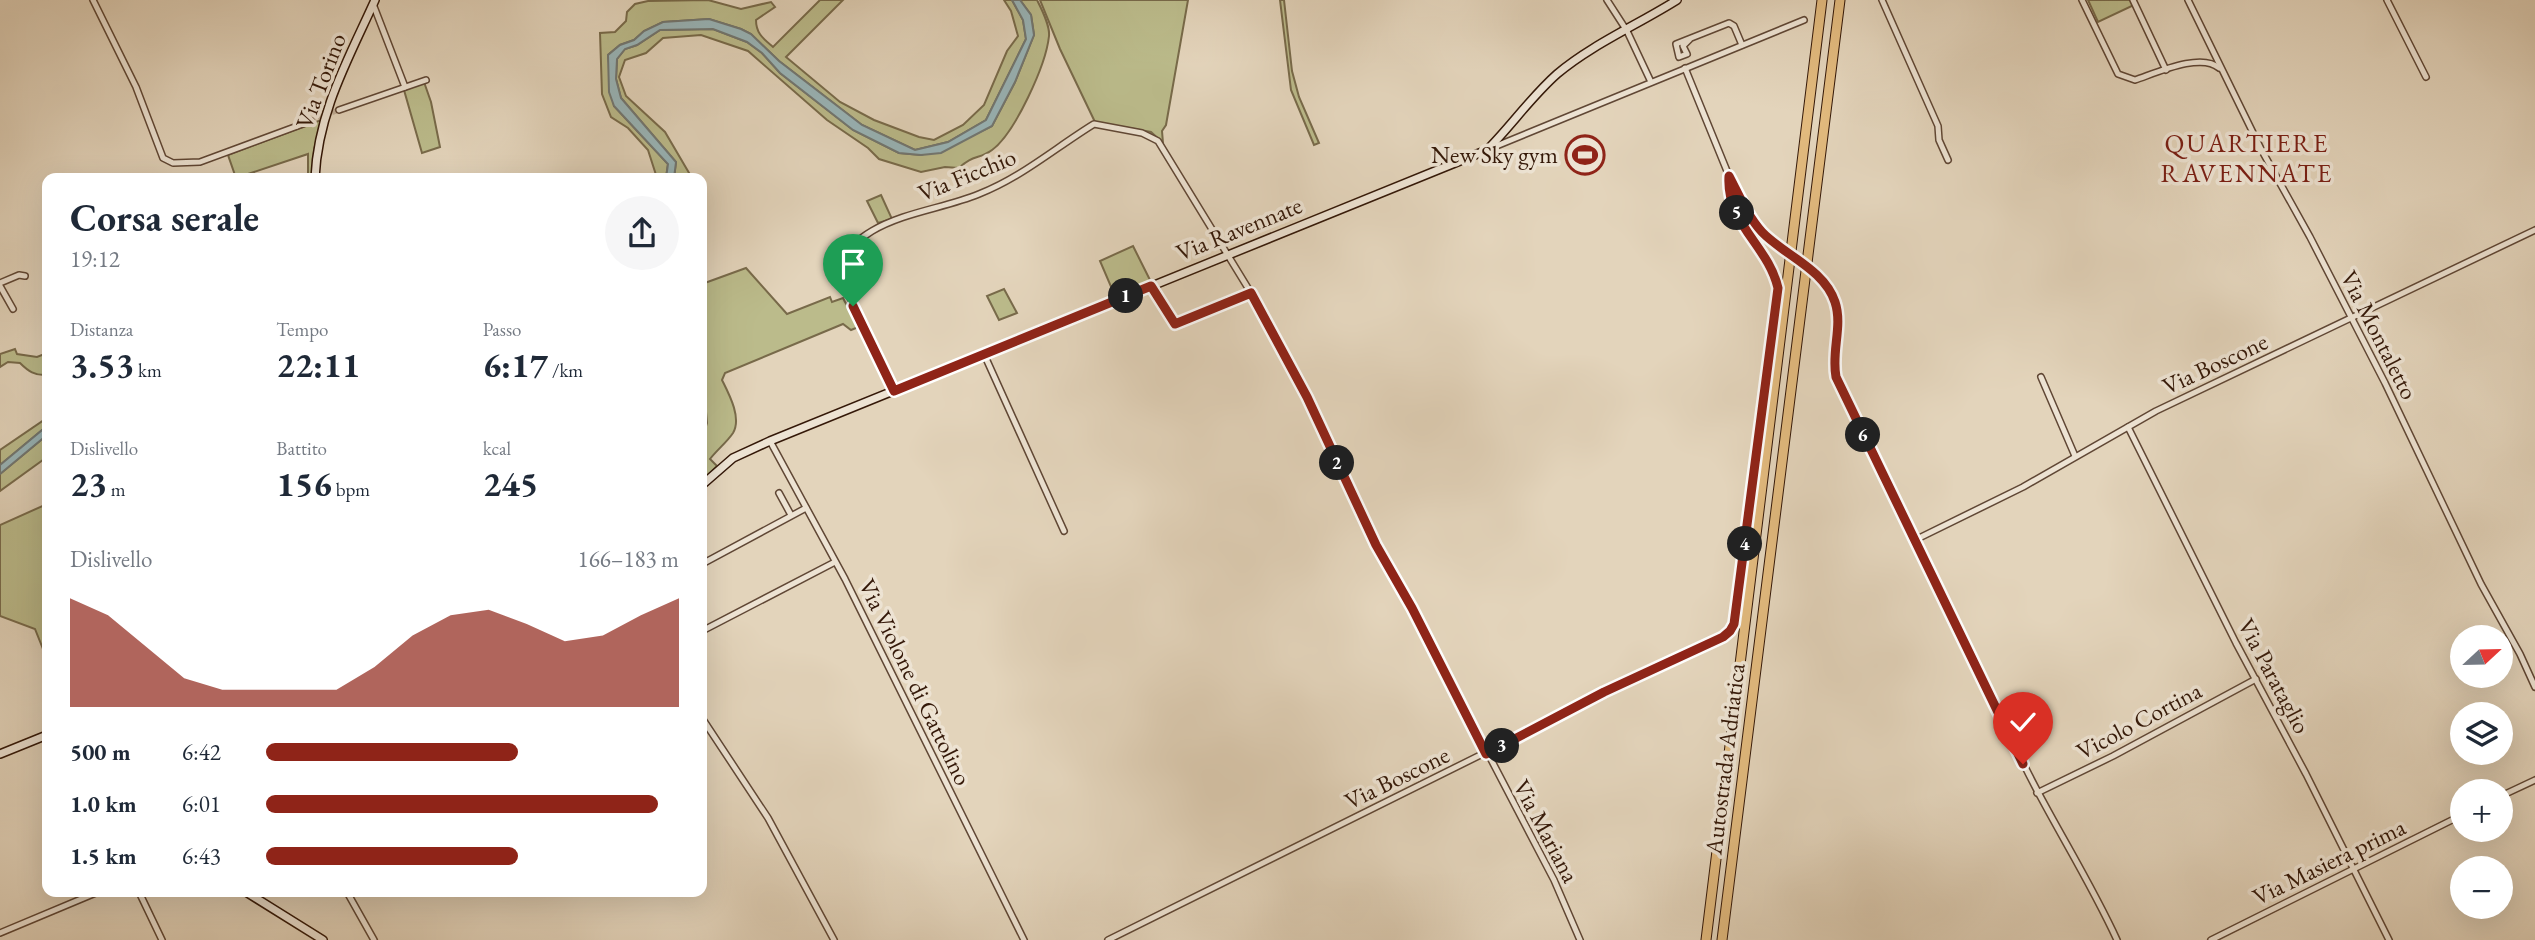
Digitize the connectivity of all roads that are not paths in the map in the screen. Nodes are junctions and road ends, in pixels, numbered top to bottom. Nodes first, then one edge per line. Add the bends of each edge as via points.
1 (93, 0) edge
2 (1607, 0) edge
3 (1677, 0) edge
4 (1822, 0) edge
5 (1840, 0) edge
6 (1882, 0) edge
7 (2082, 0) edge
8 (2133, 0) edge
9 (2188, 0) edge
10 (2387, 0) edge
11 (374, 2) edge
12 (1804, 20) dead end
13 (1627, 31) junction
14 (1690, 39) dead end
15 (1742, 45) junction
16 (1685, 68) junction
17 (2166, 70) junction
18 (2222, 71) junction
19 (2426, 77) dead end
20 (426, 80) dead end
21 (1651, 82) junction
22 (405, 88) junction
23 (339, 110) tunnel mouth
24 (311, 121) tunnel mouth
25 (1508, 129) junction
26 (1525, 135) junction
27 (1487, 150) junction
28 (1948, 160) dead end
29 (315, 173) edge
30 (1729, 176) junction
31 (2535, 230) edge
32 (1228, 254) junction
33 (25, 276) dead end
34 (0, 285) edge
35 (1151, 286) junction
36 (1251, 293) junction
37 (13, 309) dead end
38 (2351, 318) junction
39 (984, 354) junction
40 (2041, 377) dead end
41 (894, 391) junction
42 (2128, 427) junction
43 (771, 441) junction
44 (2074, 456) junction
45 (707, 481) edge
46 (779, 493) dead end
47 (806, 508) junction
48 (790, 515) junction
49 (1064, 531) dead end
50 (1915, 540) junction
51 (707, 561) edge
52 (835, 562) junction
53 (707, 628) edge
54 (2256, 679) junction
55 (2535, 687) edge
56 (707, 726) edge
57 (42, 731) edge
58 (42, 737) edge
59 (27, 742) junction
60 (0, 754) edge
61 (1486, 754) junction
62 (2535, 780) edge
63 (2513, 790) edge
64 (2037, 793) junction
65 (2450, 822) edge
66 (2354, 871) junction
67 (86, 897) edge
68 (141, 897) edge
69 (254, 897) edge
70 (350, 897) edge
71 (0, 933) edge
72 (162, 940) edge
73 (323, 940) edge
74 (374, 940) edge
75 (834, 940) edge
76 (1024, 940) edge
77 (1108, 940) edge
78 (1580, 940) edge
79 (1706, 940) edge
80 (1722, 940) edge
81 (2116, 940) edge
82 (2211, 940) edge
83 (2389, 940) edge

1 - 24 street via 136,86 163,158 173,163 201,162
2 - 13 street
3 - 13 main road, Via Ravennate
4 - 79 highway, Autostrada Adriatica
5 - 80 highway, Autostrada Adriatica
6 - 28 street via 1938,126
7 - 17 street via 2118,74 2135,80
8 - 17 street
9 - 18 street, Via Montaletto
10 - 19 street
11 - 22 street
11 - 29 main road, Via Torino via 325,113
12 - 15 street, Via Ravennate
13 - 21 street
13 - 25 main road, Via Ravennate via 1558,74
14 - 15 street via 1729,23
15 - 16 street, Via Ravennate
16 - 21 street, Via Ravennate
16 - 30 street
17 - 18 street via 2200,60 2214,63
18 - 38 street, Via Montaletto
20 - 22 street
21 - 26 street, Via Ravennate
22 - 23 street
25 - 26 street
25 - 27 main road, Via Ravennate
26 - 27 street, Via Ravennate
27 - 32 main road, Via Ravennate
30 - 50 street, bridge via 1761,231 1831,292 1837,320 1836,377
30 - 61 street, Via Boscone via 1728,190 1741,225 1769,262 1778,288 1734,624 1723,637
31 - 38 street, Via Boscone
32 - 35 main road, Via Ravennate
32 - 36 street, Via Mariana
32 - 41 street, Via Ficchio via 1158,141 1142,133 1094,124 996,187 873,230 839,261 840,278
33 - 34 street
34 - 37 street
35 - 36 street via 1175,324
35 - 39 main road, Via Ravennate
36 - 61 street, Via Mariana
38 - 42 street, Via Boscone
38 - 55 street, Via Montaletto
39 - 41 main road, Via Ravennate
39 - 49 street
40 - 44 street
41 - 43 main road, Via Ravennate
42 - 44 street, Via Boscone
42 - 54 street, Via Parataglio
43 - 45 main road, Via Ravennate via 733,458
43 - 47 street, Via Violone di Gattolino
44 - 50 street, Via Boscone via 2023,487
46 - 48 street
47 - 48 street
47 - 52 street, Via Violone di Gattolino
48 - 51 street
50 - 64 street
52 - 53 street
52 - 76 street, Via Violone di Gattolino
54 - 64 street, Vicolo Cortina
54 - 66 street, Via Parataglio
56 - 75 street via 768,818
57 - 59 main road
58 - 59 main road
59 - 60 main road
61 - 77 street, Via Boscone
61 - 78 street, Via Mariana via 1554,880
62 - 63 street
64 - 81 street via 2096,895
65 - 66 street, Via Masiera prima
66 - 82 street, Via Masiera prima
66 - 83 street, Via Parataglio
67 - 71 street
68 - 72 street
69 - 73 main road
70 - 74 street

